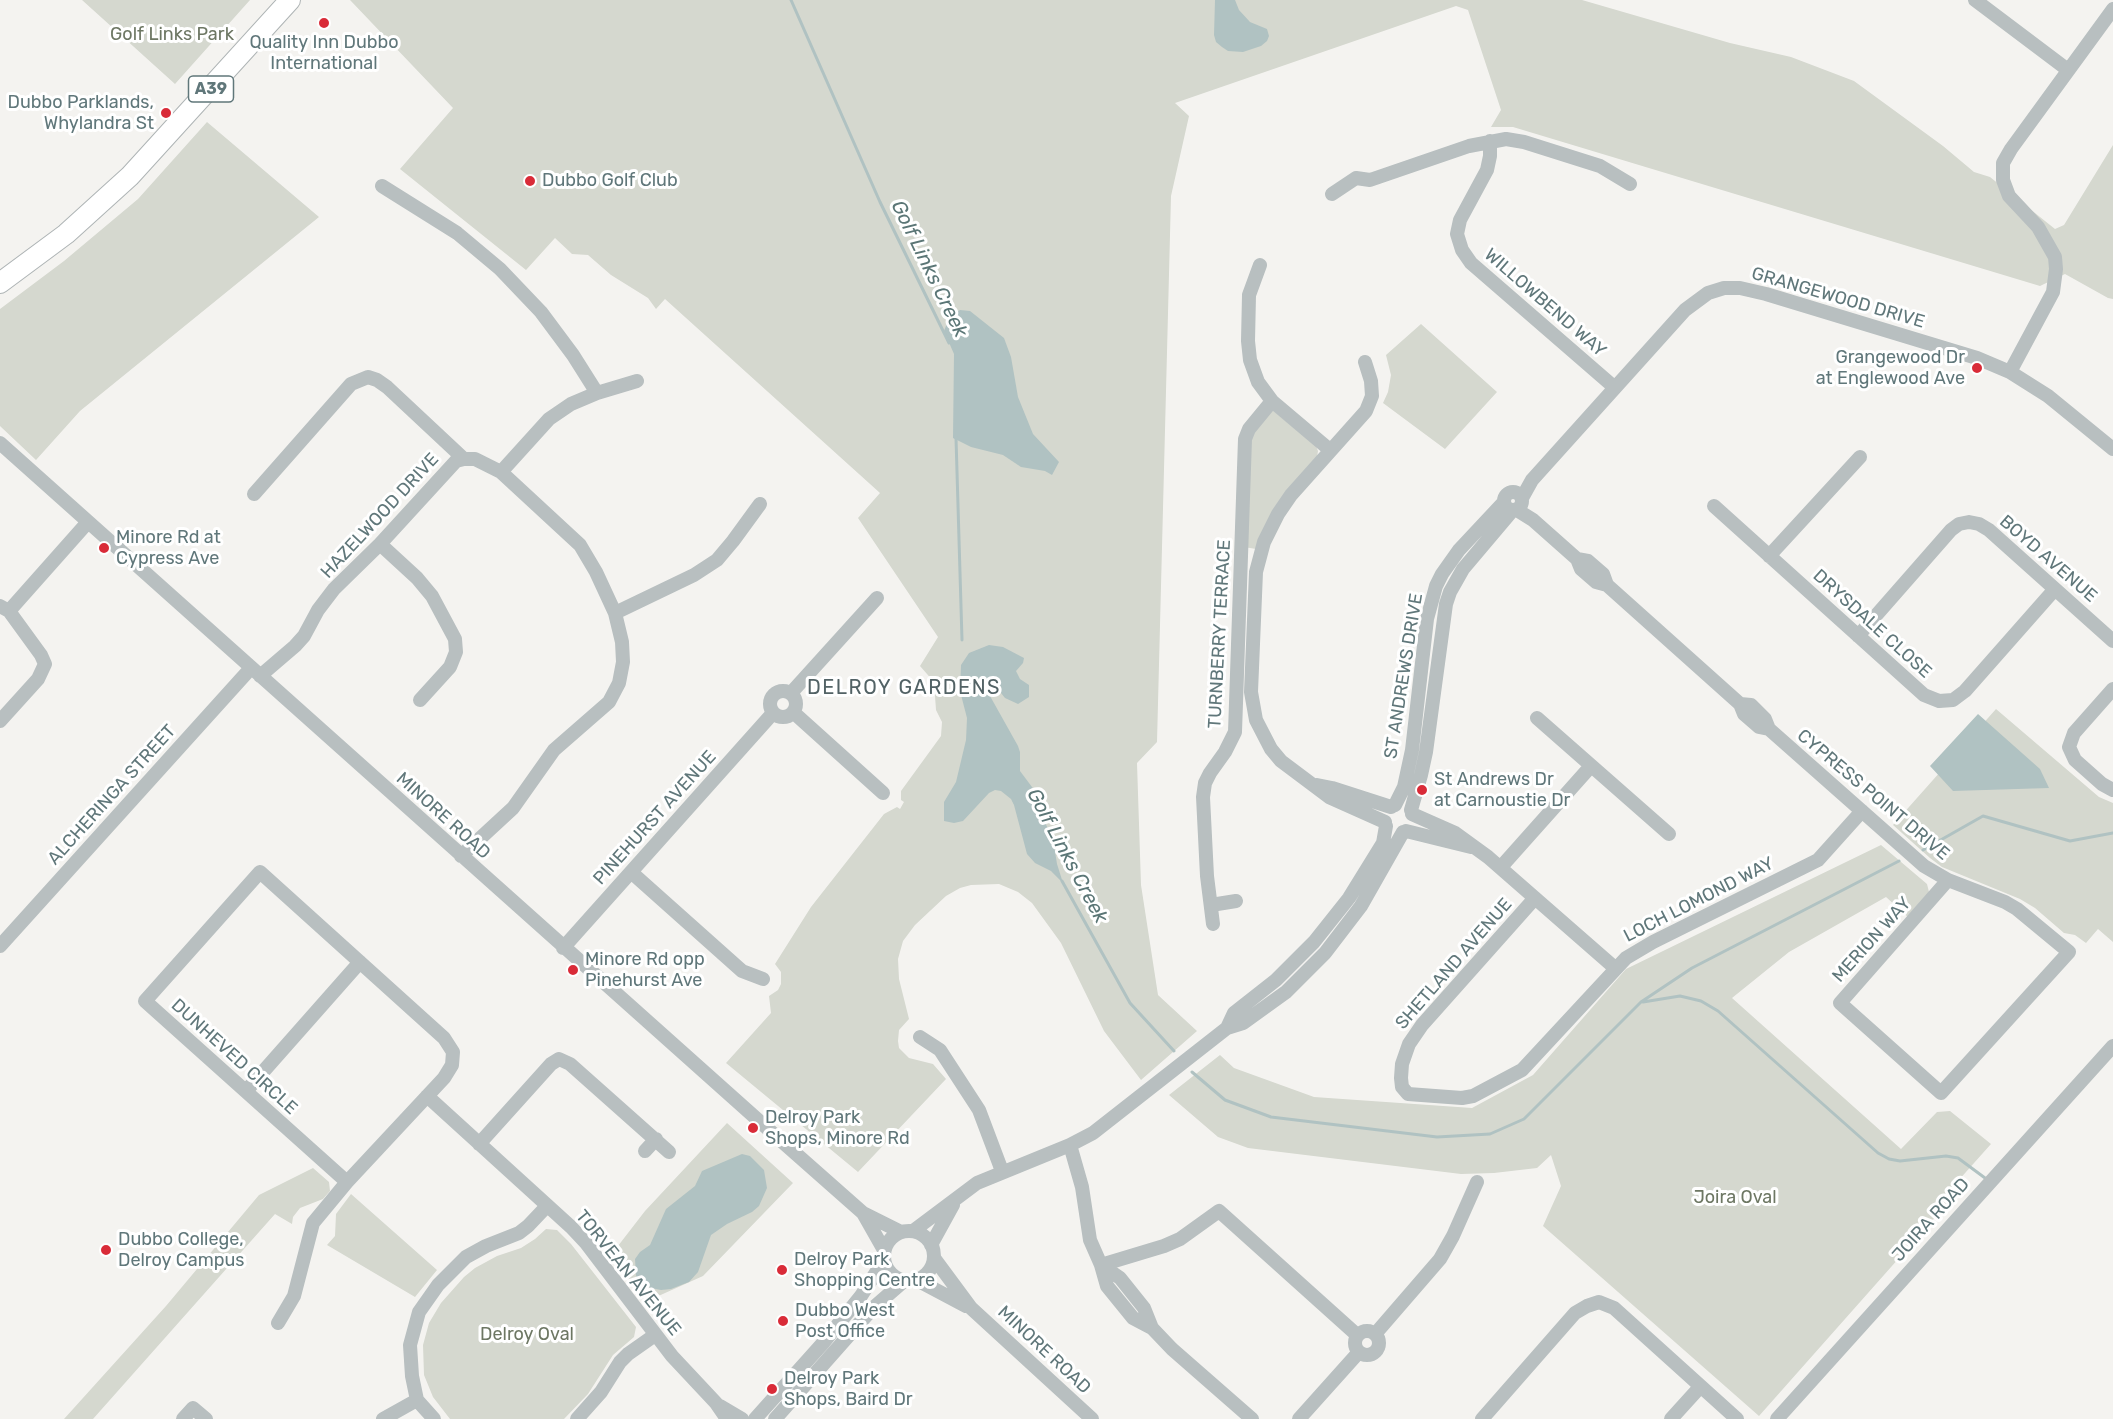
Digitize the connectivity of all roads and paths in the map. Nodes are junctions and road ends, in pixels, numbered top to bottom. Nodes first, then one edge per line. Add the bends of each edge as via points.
1 (290, 0) edge
2 (1975, 0) edge
3 (2113, 9) edge
4 (2068, 70) junction
5 (1490, 141) junction
6 (1630, 183) dead end
7 (382, 186) dead end
8 (1332, 194) dead end
9 (1260, 265) dead end
10 (0, 283) edge
11 (1365, 362) dead end
12 (2010, 372) junction
13 (637, 381) dead end
14 (1614, 387) junction
15 (597, 393) junction
16 (1272, 401) junction
17 (0, 443) edge
18 (2113, 449) edge
19 (1330, 450) junction
20 (1860, 457) dead end
21 (464, 459) junction
22 (501, 472) junction
23 (254, 494) dead end
24 (1515, 503) junction
25 (760, 504) dead end
26 (1714, 507) dead end
27 (88, 522) junction
28 (380, 544) junction
29 (1769, 556) junction
30 (2055, 589) junction
31 (877, 598) dead end
32 (5, 609) edge
33 (615, 613) junction
34 (1858, 636) junction
35 (2113, 641) edge
36 (255, 672) junction
37 (2113, 689) edge
38 (791, 693) junction
39 (420, 700) dead end
40 (793, 712) junction
41 (773, 713) junction
42 (1537, 718) dead end
43 (0, 721) edge
44 (1234, 732) junction
45 (1262, 733) junction
46 (1591, 765) junction
47 (1312, 784) junction
48 (2113, 790) edge
49 (883, 793) dead end
50 (1393, 806) junction
51 (1411, 812) junction
52 (1862, 812) junction
53 (1385, 824) junction
54 (1405, 832) junction
55 (1669, 834) dead end
56 (1476, 848) junction
57 (461, 856) junction
58 (1501, 867) junction
59 (631, 872) junction
60 (1948, 880) junction
61 (1535, 898) junction
62 (1236, 901) dead end
63 (1211, 905) junction
64 (1213, 924) dead end
65 (0, 946) edge
66 (563, 948) junction
67 (360, 962) junction
68 (1614, 968) junction
69 (763, 979) dead end
70 (1227, 1028) junction
71 (920, 1037) dead end
72 (2113, 1046) edge
73 (246, 1091) junction
74 (1405, 1091) joint
75 (1941, 1093) joint
76 (427, 1096) junction
77 (656, 1139) junction
78 (479, 1144) junction
79 (1070, 1145) junction
80 (645, 1151) dead end
81 (669, 1152) dead end
82 (1002, 1171) junction
83 (347, 1182) junction
84 (1477, 1182) dead end
85 (955, 1201) junction
86 (548, 1206) junction
87 (863, 1213) junction
88 (907, 1232) junction
89 (932, 1252) junction
90 (884, 1255) junction
91 (1101, 1265) junction
92 (910, 1280) junction
93 (971, 1308) junction
94 (278, 1323) dead end
95 (1376, 1334) junction
96 (655, 1335) junction
97 (1357, 1335) junction
98 (1359, 1352) junction
99 (1700, 1387) junction
100 (417, 1400) junction
101 (716, 1403) junction
102 (183, 1419) edge
103 (206, 1419) edge
104 (383, 1419) edge
105 (434, 1419) edge
106 (577, 1419) edge
107 (727, 1419) edge
108 (742, 1419) edge
109 (755, 1419) edge
110 (775, 1419) edge
111 (1092, 1419) edge
112 (1252, 1419) edge
113 (1299, 1419) edge
114 (1482, 1419) edge
115 (1671, 1419) edge
116 (1737, 1419) edge
117 (1777, 1419) edge

1 - 10 highway, A39 via 130,176 66,234
2 - 4 street
3 - 4 street
4 - 12 street via 2003,163 2003,180 2009,196 2038,227 2055,257 2056,269 2053,292
5 - 6 street via 1524,142 1600,166
5 - 8 street via 1370,180 1356,178
5 - 14 street, WILLOWBEND WAY via 1486,170 1460,220 1457,234 1462,250 1471,263
7 - 15 street via 457,233 500,269 541,312
9 - 16 street via 1249,295 1248,341 1258,382
11 - 19 street via 1372,396 1366,411
12 - 14 street, GRANGEWOOD DRIVE via 1948,347 1766,294 1724,288 1708,293 1685,310
12 - 18 street, GRANGEWOOD DRIVE via 2048,396
13 - 15 street
14 - 24 street, GRANGEWOOD DRIVE
15 - 22 street via 549,419
16 - 19 street
16 - 44 street, TURNBERRY TERRACE via 1245,439
17 - 27 street, MINORE ROAD
19 - 45 street via 1284,504 1259,556 1251,685
20 - 29 street
21 - 22 street, HAZELWOOD DRIVE via 475,459
21 - 23 street via 387,387 368,377 351,384
21 - 28 street, HAZELWOOD DRIVE via 448,469
22 - 33 street, HAZELWOOD DRIVE via 580,545
24 - 50 street, ST ANDREWS DRIVE via 1469,538 1442,574 1431,600 1412,750 1404,787
24 - 51 street, ST ANDREWS DRIVE via 1463,569 1448,598 1426,752
24 - 52 street, CYPRESS POINT DRIVE via 1577,559 1581,569 1596,582 1607,585 1740,704 1744,714 1759,727 1769,729
25 - 33 street via 717,560
26 - 29 street, DRYSDALE CLOSE
27 - 32 street
27 - 36 street, MINORE ROAD
28 - 36 street, HAZELWOOD DRIVE via 334,589 299,641
28 - 39 street via 432,596 455,639 456,652 450,667
29 - 34 street, DRYSDALE CLOSE
30 - 34 street, DRYSDALE CLOSE via 1953,700 1939,702 1924,694
30 - 34 street, BOYD AVENUE via 1989,530 1969,522 1959,524
30 - 35 street, BOYD AVENUE
31 - 38 street
32 - 43 street via 45,664 39,679
33 - 57 street, HAZELWOOD DRIVE via 622,662 619,683 609,702 554,750 513,808
36 - 57 street, MINORE ROAD
36 - 65 street, ALCHERINGA STREET
37 - 48 street via 2074,733 2069,747 2075,760
38 - 40 street via 796,701
38 - 41 street via 780,691 773,695
40 - 41 street via 782,717
40 - 49 street
41 - 59 street, PINEHURST AVENUE
42 - 46 street
44 - 45 street
44 - 63 street, TURNBERRY TERRACE via 1210,773 1203,797
45 - 47 street via 1281,761
46 - 55 street
46 - 58 street
47 - 50 street
47 - 53 street via 1329,797
50 - 51 street via 1404,805
50 - 53 street via 1385,813
51 - 54 street via 1412,824
51 - 56 street
52 - 60 street, CYPRESS POINT DRIVE via 1918,861
52 - 68 street, LOCH LOMOND WAY via 1818,860 1639,949
53 - 54 street via 1393,832
53 - 70 street via 1383,843 1349,898 1314,942 1276,980 1234,1013
54 - 56 street
54 - 70 street via 1361,906 1325,953 1286,992 1243,1023
56 - 58 street
57 - 66 street, MINORE ROAD
58 - 61 street
59 - 66 street, PINEHURST AVENUE
59 - 69 street via 742,971
60 - 75 street, MERION WAY via 1840,1004
60 - 75 street, CYPRESS POINT DRIVE via 2017,909 2069,952
61 - 68 street
61 - 74 street, SHETLAND AVENUE via 1409,1044 1402,1064
62 - 63 street
63 - 64 street, TURNBERRY TERRACE
66 - 87 street, MINORE ROAD
67 - 73 street
67 - 73 street, DUNHEVED CIRCLE via 260,872 145,1001
67 - 76 street, DUNHEVED CIRCLE via 450,1045 452,1065
68 - 74 street, LOCH LOMOND WAY via 1541,1052 1513,1076 1462,1098 1417,1096
70 - 79 street via 1093,1133
71 - 82 street via 940,1050 979,1110
72 - 117 street, JOIRA ROAD
73 - 83 street, DUNHEVED CIRCLE
76 - 78 street, TORVEAN AVENUE
76 - 83 street, DUNHEVED CIRCLE
77 - 78 street via 570,1064 559,1059 550,1064
77 - 80 street
77 - 81 street
78 - 86 street, TORVEAN AVENUE
79 - 82 street
79 - 91 street via 1082,1187 1090,1240
82 - 85 street via 977,1183
83 - 94 street via 313,1223 294,1296
84 - 95 street via 1440,1259
85 - 88 street
85 - 89 street
86 - 96 street, TORVEAN AVENUE via 586,1244
86 - 100 street via 519,1233 466,1257 427,1298 411,1345
87 - 88 street, MINORE ROAD
87 - 90 street, MINORE ROAD
88 - 89 street via 927,1239
88 - 90 street via 888,1242
89 - 92 street via 929,1271
89 - 93 street, MINORE ROAD
90 - 92 street via 890,1274
90 - 109 street via 861,1296
91 - 97 street via 1180,1239 1219,1211
91 - 112 street via 1120,1278 1144,1308 1152,1328
92 - 93 street, MINORE ROAD
92 - 110 street via 873,1308
93 - 111 street, MINORE ROAD
95 - 97 street via 1366,1330
95 - 98 street via 1380,1340 1377,1351 1370,1355
96 - 101 street, TORVEAN AVENUE
96 - 106 street via 620,1362
97 - 98 street
98 - 113 street
99 - 114 street via 1614,1308 1599,1302 1575,1312
99 - 115 street
99 - 116 street
100 - 104 street
100 - 105 street
101 - 107 street, TORVEAN AVENUE
101 - 108 street, TORVEAN AVENUE
102 - 103 street via 193,1408

